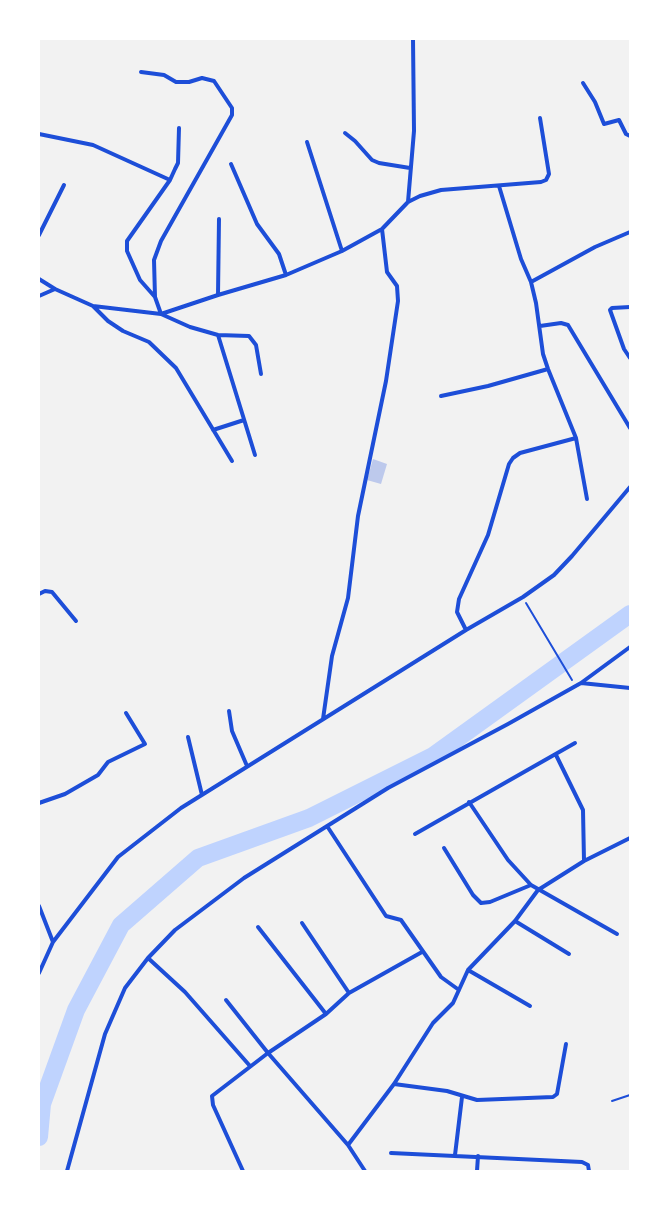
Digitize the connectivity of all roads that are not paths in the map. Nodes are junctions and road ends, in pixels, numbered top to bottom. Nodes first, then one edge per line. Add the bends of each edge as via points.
1 (413, 39) edge
2 (140, 72) dead end
3 (583, 83) dead end
4 (540, 118) dead end
5 (180, 128) dead end
6 (345, 133) dead end
7 (39, 134) edge
8 (630, 136) edge
9 (307, 142) dead end
10 (231, 164) dead end
11 (410, 168) junction
12 (170, 180) junction
13 (64, 184) dead end
14 (499, 186) junction
15 (408, 202) junction
16 (219, 219) dead end
17 (382, 229) junction
18 (630, 232) edge
19 (39, 235) edge
20 (342, 251) junction
21 (286, 275) junction
22 (39, 279) edge
23 (531, 282) junction
24 (55, 290) junction
25 (218, 294) junction
26 (39, 296) edge
27 (155, 298) junction
28 (93, 306) junction
29 (630, 307) edge
30 (161, 314) junction
31 (540, 326) junction
32 (218, 335) junction
33 (630, 358) edge
34 (548, 369) junction
35 (261, 374) dead end
36 (441, 396) dead end
37 (244, 420) junction
38 (630, 428) edge
39 (213, 430) junction
40 (576, 438) junction
41 (255, 455) dead end
42 (232, 461) dead end
43 (630, 487) edge
44 (587, 499) dead end
45 (39, 594) edge
46 (76, 621) dead end
47 (466, 630) junction
48 (630, 647) edge
49 (582, 683) junction
50 (630, 688) edge
51 (229, 711) dead end
52 (126, 713) dead end
53 (323, 719) junction
54 (188, 737) dead end
55 (574, 743) dead end
56 (556, 755) junction
57 (247, 766) junction
58 (202, 795) junction
59 (469, 802) junction
60 (39, 803) edge
61 (328, 826) junction
62 (415, 834) dead end
63 (630, 838) edge
64 (444, 848) dead end
65 (584, 861) junction
66 (531, 885) junction
67 (538, 890) junction
68 (39, 906) edge
69 (515, 921) junction
70 (302, 923) dead end
71 (258, 928) dead end
72 (617, 934) dead end
73 (53, 942) junction
74 (422, 952) junction
75 (569, 954) dead end
76 (148, 958) junction
77 (468, 970) junction
78 (39, 973) edge
79 (459, 990) junction
80 (349, 993) junction
81 (226, 1000) dead end
82 (530, 1006) dead end
83 (326, 1014) junction
84 (566, 1044) dead end
85 (268, 1053) junction
86 (250, 1066) junction
87 (394, 1084) junction
88 (630, 1096) edge
89 (462, 1097) junction
90 (612, 1101) dead end
91 (348, 1145) junction
92 (391, 1153) dead end
93 (455, 1155) junction
94 (478, 1156) junction
95 (68, 1171) edge
96 (243, 1171) edge
97 (365, 1171) edge
98 (477, 1171) edge
99 (589, 1171) edge

1 - 11 street via 414,131
2 - 27 street via 164,75 176,82 202,78 214,81 233,111 161,241 154,260
3 - 8 street via 595,102 604,124 619,120 626,134
4 - 14 street via 548,178 541,182
5 - 12 street via 178,162
6 - 11 street via 372,160
7 - 12 street via 93,145
9 - 20 street
10 - 21 street via 257,224 278,254
11 - 15 street
12 - 27 street via 127,241 127,250 140,280
13 - 19 street
14 - 15 street via 441,190
14 - 23 street via 521,259
15 - 17 street
16 - 25 street
17 - 20 street
17 - 53 street via 386,272 397,286 398,301 386,381 358,516 348,598 332,656
18 - 23 street via 595,247
20 - 21 street
21 - 25 street
22 - 24 street
23 - 31 street
24 - 26 street
24 - 28 street
25 - 30 street
27 - 30 street
28 - 30 street
28 - 39 street via 108,321 149,342 176,368
29 - 33 street via 612,308 610,314
30 - 32 street via 203,332
31 - 34 street
31 - 38 street via 561,323 568,326
32 - 35 street via 249,336 256,345
32 - 37 street
34 - 36 street
34 - 40 street
37 - 39 street
37 - 41 street
39 - 42 street
40 - 44 street
40 - 47 street via 520,453 509,464 488,535 459,599 458,612
43 - 47 street via 554,574 523,597
45 - 46 street via 45,591 52,592
47 - 53 street
48 - 49 street
49 - 50 street
49 - 61 street via 388,788
51 - 57 street via 232,731
52 - 60 street via 145,744 108,762 98,775 65,794
53 - 57 street
54 - 58 street
55 - 56 street
56 - 59 street
56 - 65 street via 583,810
57 - 58 street
58 - 73 street via 181,808 118,857
59 - 62 street
59 - 66 street via 508,860
61 - 74 street via 386,916 401,920
61 - 76 street via 244,878 175,930
63 - 65 street
64 - 66 street via 473,895 481,903 490,902
65 - 67 street
66 - 67 street
67 - 69 street
67 - 72 street
68 - 73 street
69 - 75 street
69 - 77 street
70 - 80 street
71 - 83 street
73 - 78 street
74 - 79 street via 444,980
74 - 80 street
76 - 86 street via 185,992
76 - 95 street via 125,988 105,1034
77 - 79 street
77 - 82 street
79 - 87 street via 453,1003 433,1022
80 - 83 street
81 - 85 street
83 - 85 street
84 - 89 street via 556,1096 477,1100
85 - 86 street
85 - 91 street
86 - 96 street via 212,1096
87 - 89 street via 447,1091
87 - 91 street
88 - 90 lane
89 - 93 street
91 - 97 street
92 - 93 street
93 - 94 street
94 - 98 street
94 - 99 street via 582,1162 588,1165

